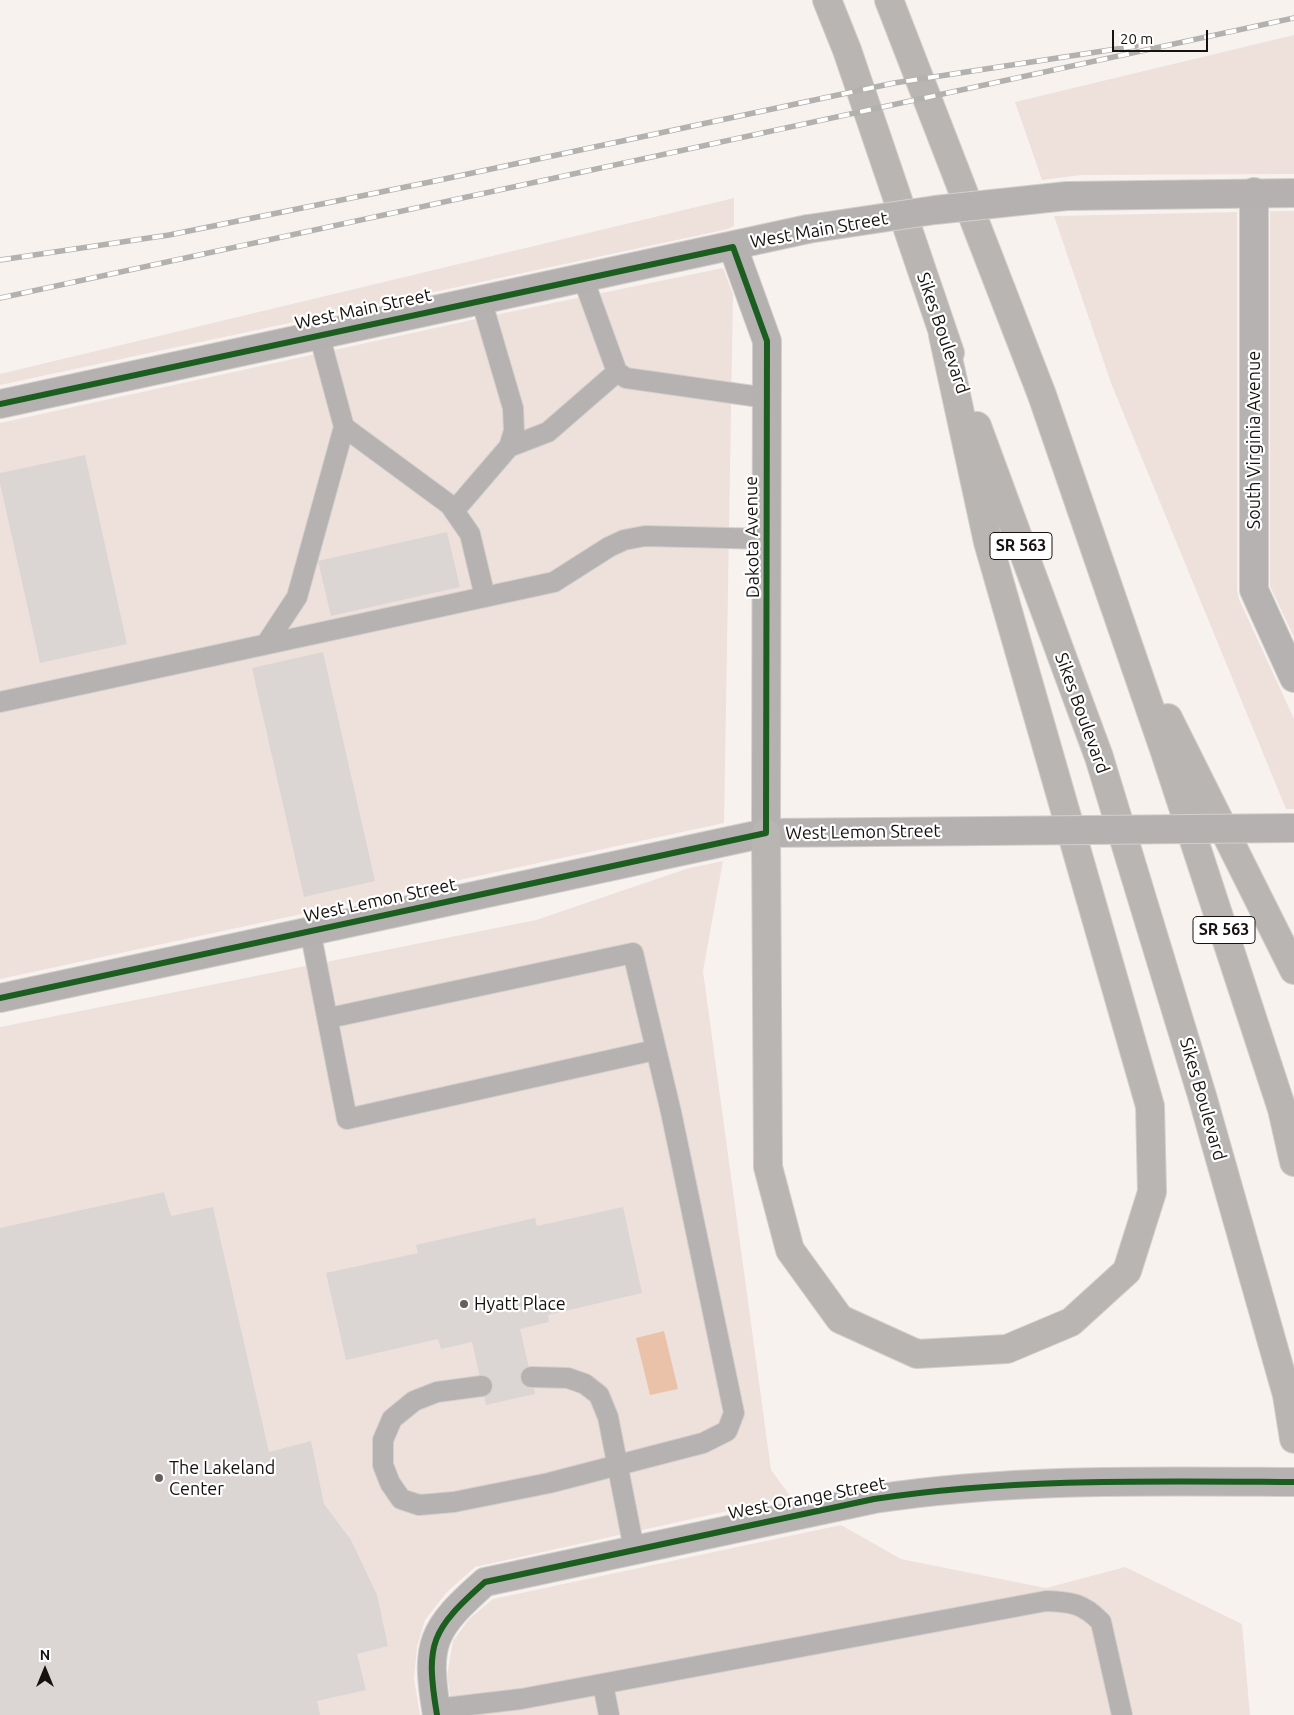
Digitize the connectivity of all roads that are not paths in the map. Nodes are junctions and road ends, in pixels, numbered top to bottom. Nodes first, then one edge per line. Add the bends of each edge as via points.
1 (827, 0) edge
2 (889, 0) edge
3 (1254, 192) junction
4 (1294, 193) edge
5 (733, 246) junction
6 (583, 278) junction
7 (481, 299) junction
8 (319, 334) junction
9 (943, 335) junction
10 (617, 372) junction
11 (767, 398) junction
12 (0, 404) edge
13 (344, 427) junction
14 (509, 447) junction
15 (454, 511) junction
16 (768, 539) junction
17 (485, 597) junction
18 (1119, 619) junction
19 (266, 644) junction
20 (1294, 678) edge
21 (0, 702) edge
22 (1294, 828) edge
23 (766, 833) junction
24 (310, 930) junction
25 (1294, 970) edge
26 (0, 998) edge
27 (329, 1018) junction
28 (655, 1050) junction
29 (1294, 1162) edge
30 (531, 1377) dead end
31 (482, 1386) dead end
32 (1294, 1439) edge
33 (617, 1464) junction
34 (1294, 1482) edge
35 (634, 1549) junction
36 (603, 1684) junction
37 (510, 1708) edge
38 (436, 1712) edge
39 (609, 1715) edge
40 (1122, 1715) edge

1 - 9 main road, Sikes Boulevard / SR 563 via 847,50
2 - 18 main road, SR 563 via 1042,395
3 - 4 main road, West Main Street
3 - 5 main road, West Main Street, bridge via 1067,196 935,210 808,229
3 - 20 street, South Virginia Avenue via 1254,590
5 - 6 main road, West Main Street
5 - 11 main road, Dakota Avenue via 767,341
6 - 7 main road, West Main Street
6 - 10 lane
7 - 8 main road, West Main Street
7 - 14 lane via 513,408 514,431
8 - 12 main road, West Main Street
8 - 13 lane
9 - 23 main road via 988,542 1150,1106 1152,1192 1127,1271 1071,1322 1007,1349 917,1354 840,1319 790,1250 768,1167
9 - 32 main road, Sikes Boulevard / SR 563 via 1099,757 1209,1118 1287,1395
10 - 11 lane via 626,378
10 - 14 lane via 548,432
11 - 16 main road, Dakota Avenue
13 - 15 lane
13 - 19 lane via 297,597
14 - 15 lane
15 - 17 lane via 470,534
16 - 17 lane via 645,536 624,540 554,582
16 - 23 main road, Dakota Avenue
17 - 19 lane
18 - 25 main road
18 - 29 main road, SR 563 via 1282,1109
19 - 21 lane
22 - 23 main road, West Lemon Street, bridge
23 - 24 main road, West Lemon Street
24 - 26 main road, West Lemon Street
24 - 27 lane
27 - 28 lane via 633,952
27 - 28 lane via 347,1119
28 - 33 lane via 734,1412 728,1431 703,1443
30 - 33 lane via 568,1378 585,1384 599,1395 608,1417
31 - 33 lane via 437,1392 414,1401 392,1419 383,1440 383,1465 390,1483 402,1499 418,1505 454,1502 549,1483
33 - 35 lane
34 - 35 street, West Orange Street via 1068,1483 938,1490 874,1499
35 - 38 street, West Orange Street via 485,1582 457,1606 438,1632 430,1676
36 - 37 lane
36 - 39 lane
36 - 40 lane via 1020,1604 1072,1602 1090,1610 1101,1622
37 - 38 lane

